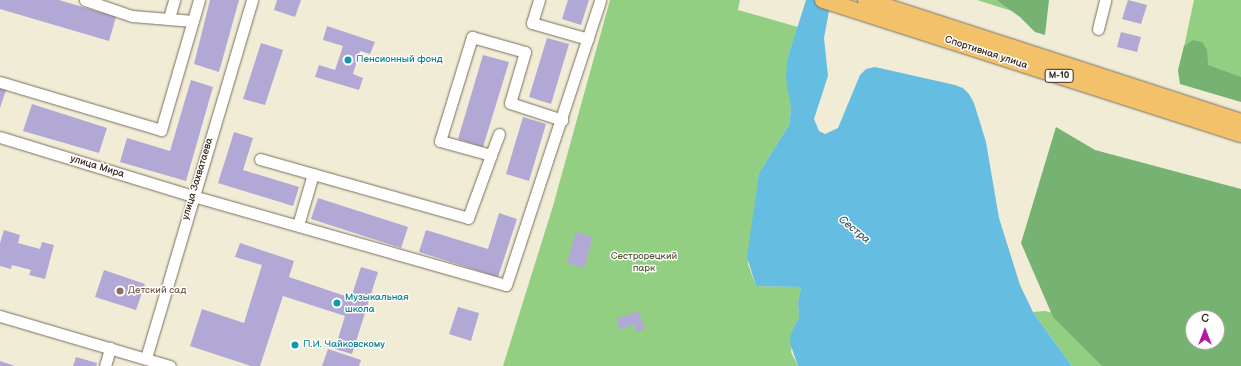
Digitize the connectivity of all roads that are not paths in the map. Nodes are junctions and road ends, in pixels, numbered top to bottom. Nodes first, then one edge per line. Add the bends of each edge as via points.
1 (85, 0) edge
2 (174, 0) edge
3 (199, 0) edge
4 (252, 0) edge
5 (539, 0) edge
6 (600, 0) edge
7 (823, 0) edge
8 (866, 0) edge
9 (1106, 0) edge
10 (880, 11) junction
11 (169, 18) junction
12 (193, 21) junction
13 (1098, 30) dead end
14 (588, 40) junction
15 (0, 82) edge
16 (562, 120) junction
17 (1241, 122) edge
18 (499, 134) dead end
19 (1241, 134) edge
20 (0, 137) edge
21 (491, 155) junction
22 (260, 159) dead end
23 (314, 174) junction
24 (193, 196) junction
25 (298, 225) junction
26 (0, 316) edge
27 (110, 348) junction
28 (146, 358) junction
29 (105, 366) edge
30 (170, 366) edge

1 - 11 street via 132,16
2 - 11 street
3 - 12 street
4 - 24 street, улица Захватаева
5 - 14 street via 532,23
6 - 14 street
7 - 10 highway, Спортивная улица / М-10
8 - 10 highway, Спортивная улица / М-10
9 - 13 street
10 - 17 highway, Спортивная улица / М-10
10 - 19 highway, Спортивная улица / М-10
11 - 12 street
12 - 15 street via 161,130
14 - 16 street
16 - 21 street via 510,103 525,52 472,37 440,141
16 - 25 street, улица Мира via 506,286
18 - 21 street
20 - 24 street, улица Мира
21 - 23 street via 468,218
22 - 23 street
23 - 25 street
24 - 25 street, улица Мира
24 - 28 street, улица Захватаева
26 - 27 street
27 - 28 street
27 - 29 street
28 - 30 street

